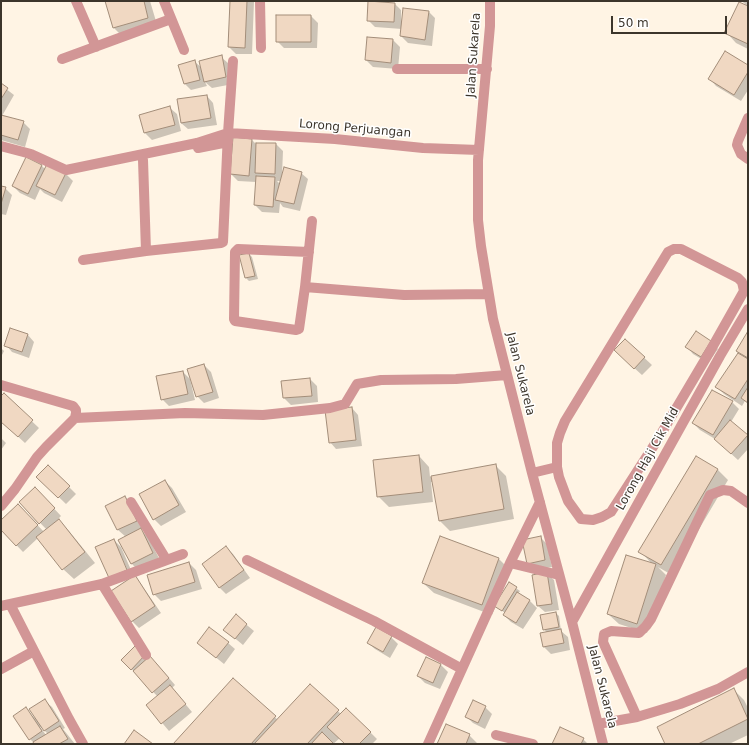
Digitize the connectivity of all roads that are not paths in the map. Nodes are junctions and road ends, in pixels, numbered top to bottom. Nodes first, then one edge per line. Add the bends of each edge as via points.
1 (76, 1) edge
2 (164, 1) edge
3 (260, 1) edge
4 (490, 1) edge
5 (171, 19) junction
6 (96, 47) junction
7 (261, 48) dead end
8 (184, 50) dead end
9 (62, 59) dead end
10 (233, 61) dead end
11 (397, 69) dead end
12 (486, 69) junction
13 (748, 118) edge
14 (228, 138) junction
15 (1, 146) edge
16 (479, 150) junction
17 (748, 159) edge
18 (143, 160) junction
19 (83, 172) dead end
20 (312, 222) dead end
21 (146, 251) junction
22 (309, 252) junction
23 (83, 260) dead end
24 (305, 287) junction
25 (488, 294) junction
26 (748, 309) edge
27 (507, 375) junction
28 (1, 385) edge
29 (75, 418) junction
30 (557, 467) junction
31 (532, 473) junction
32 (131, 502) dead end
33 (540, 502) junction
34 (748, 503) edge
35 (1, 506) edge
36 (183, 554) dead end
37 (166, 560) junction
38 (247, 560) dead end
39 (510, 563) junction
40 (559, 575) junction
41 (102, 584) junction
42 (6, 605) edge
43 (572, 622) junction
44 (34, 651) junction
45 (146, 655) dead end
46 (1, 669) edge
47 (462, 669) junction
48 (748, 672) edge
49 (637, 717) junction
50 (598, 724) junction
51 (496, 735) dead end
52 (83, 744) edge
53 (428, 744) edge
54 (533, 744) edge
55 (603, 744) edge

1 - 6 street
2 - 5 street
3 - 7 street
4 - 12 street, Jalan Sukarela
5 - 6 street
5 - 8 street
6 - 9 street
10 - 14 street
11 - 12 street
12 - 16 street, Jalan Sukarela
13 - 17 street via 738,140 741,154
14 - 15 street via 66,170 31,154
14 - 16 street, Lorong Perjuangan via 335,139 423,148
14 - 18 street
14 - 21 street via 223,242
16 - 25 street, Jalan Sukarela via 478,220
18 - 19 street
18 - 21 street
20 - 22 street
21 - 23 street
22 - 24 street
22 - 24 street via 238,249 234,320 298,329
24 - 25 street via 404,295
25 - 27 street, Jalan Sukarela
26 - 43 street, Lorong Haji Cik Mid
27 - 29 street via 381,380 357,384 344,404 330,408 263,415 185,413
27 - 31 street, Jalan Sukarela
28 - 29 street via 73,406 76,410
29 - 35 street via 36,457
30 - 30 street via 557,443 565,421 668,252 681,249 741,280 744,291 658,439 611,512 593,520 581,519 568,501
30 - 31 street
31 - 33 street, Jalan Sukarela
32 - 37 street
33 - 39 street
33 - 40 street, Jalan Sukarela
34 - 49 street via 723,490 710,495 646,626 639,633 611,631 604,634 603,642
36 - 37 street
37 - 41 street
38 - 47 street via 374,621
39 - 40 street
39 - 47 street
40 - 43 street, Jalan Sukarela
41 - 42 street
41 - 45 street
42 - 44 street
43 - 50 street, Jalan Sukarela
44 - 46 street
44 - 52 street
47 - 53 street
48 - 49 street via 718,689
49 - 50 street
50 - 55 street, Jalan Sukarela
51 - 54 street

